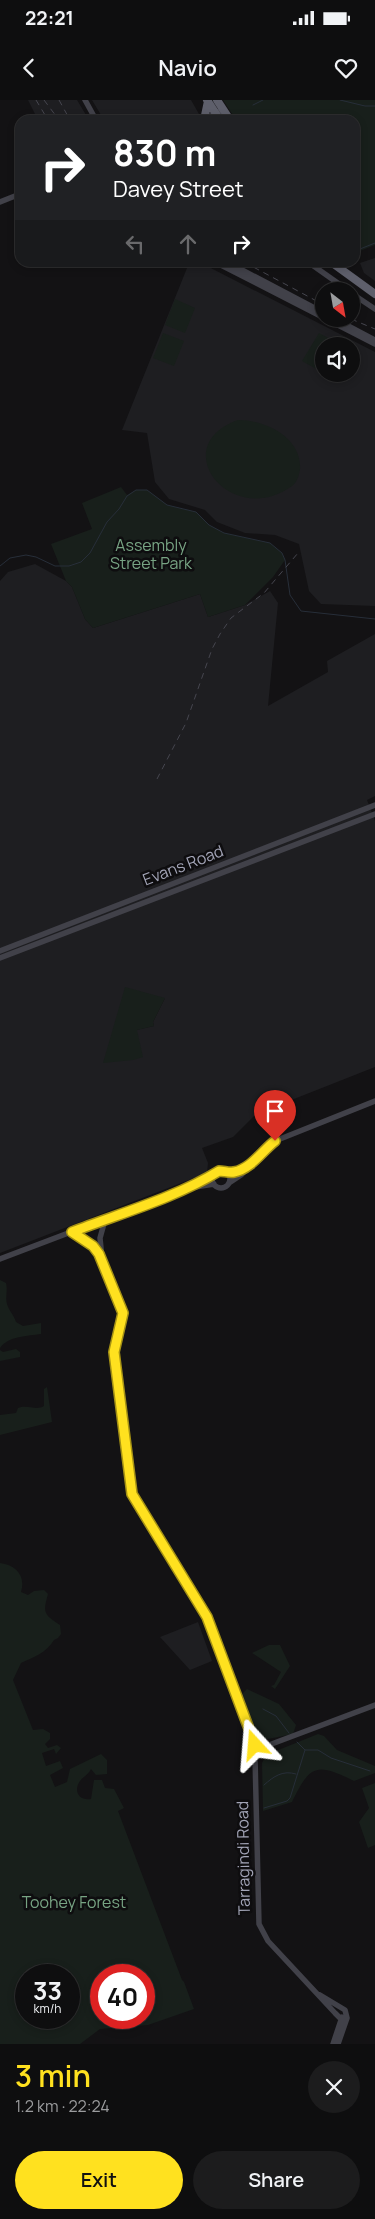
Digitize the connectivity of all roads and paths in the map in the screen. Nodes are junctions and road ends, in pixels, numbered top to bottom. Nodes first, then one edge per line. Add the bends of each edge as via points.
1 (85, 100) edge
2 (217, 100) edge
3 (207, 101) edge
4 (93, 115) edge
5 (205, 115) edge
6 (220, 115) edge
7 (221, 115) edge
8 (15, 196) edge
9 (0, 202) edge
10 (225, 267) edge
11 (237, 267) edge
12 (315, 267) edge
13 (338, 267) edge
14 (347, 267) edge
15 (336, 282) edge
16 (375, 288) edge
17 (375, 294) edge
18 (360, 299) edge
19 (315, 308) edge
20 (375, 309) edge
21 (352, 328) edge
22 (375, 340) edge
23 (375, 344) edge
24 (375, 805) edge
25 (375, 814) edge
26 (0, 951) edge
27 (0, 958) edge
28 (375, 1101) edge
29 (251, 1164) junction
30 (227, 1172) junction
31 (213, 1176) junction
32 (229, 1183) junction
33 (214, 1184) junction
34 (187, 1188) junction
35 (105, 1220) junction
36 (72, 1232) junction
37 (100, 1239) junction
38 (90, 1244) junction
39 (0, 1259) edge
40 (103, 1260) junction
41 (375, 1705) edge
42 (258, 1746) junction
43 (255, 1757) junction
44 (320, 1996) junction
45 (344, 2018) junction
46 (333, 2044) edge
47 (338, 2044) edge

1 - 4 street
2 - 7 highway
3 - 5 highway
3 - 6 highway
8 - 9 street
10 - 23 street
11 - 19 street
12 - 15 street
13 - 17 highway
14 - 16 highway
18 - 20 street
21 - 22 street
24 - 26 street, Evans Road
25 - 27 street, Evans Road
28 - 29 street via 275,1141
29 - 30 street via 237,1172
29 - 32 street
30 - 31 street via 219,1171
30 - 32 street
31 - 33 street
31 - 34 street
32 - 33 street via 222,1188
33 - 34 street
34 - 35 street
35 - 36 street
35 - 37 street
36 - 38 street
36 - 39 street
37 - 38 street
37 - 40 street
38 - 40 street
40 - 42 street via 123,1313 114,1352 132,1494 207,1617
41 - 42 street
42 - 43 street via 261,1754
42 - 43 street via 249,1750
43 - 44 street, Tarragindi Road via 259,1924 268,1941
44 - 45 street, Tarragindi Road
44 - 45 street, Tarragindi Road via 344,2010
45 - 46 street
45 - 47 street

